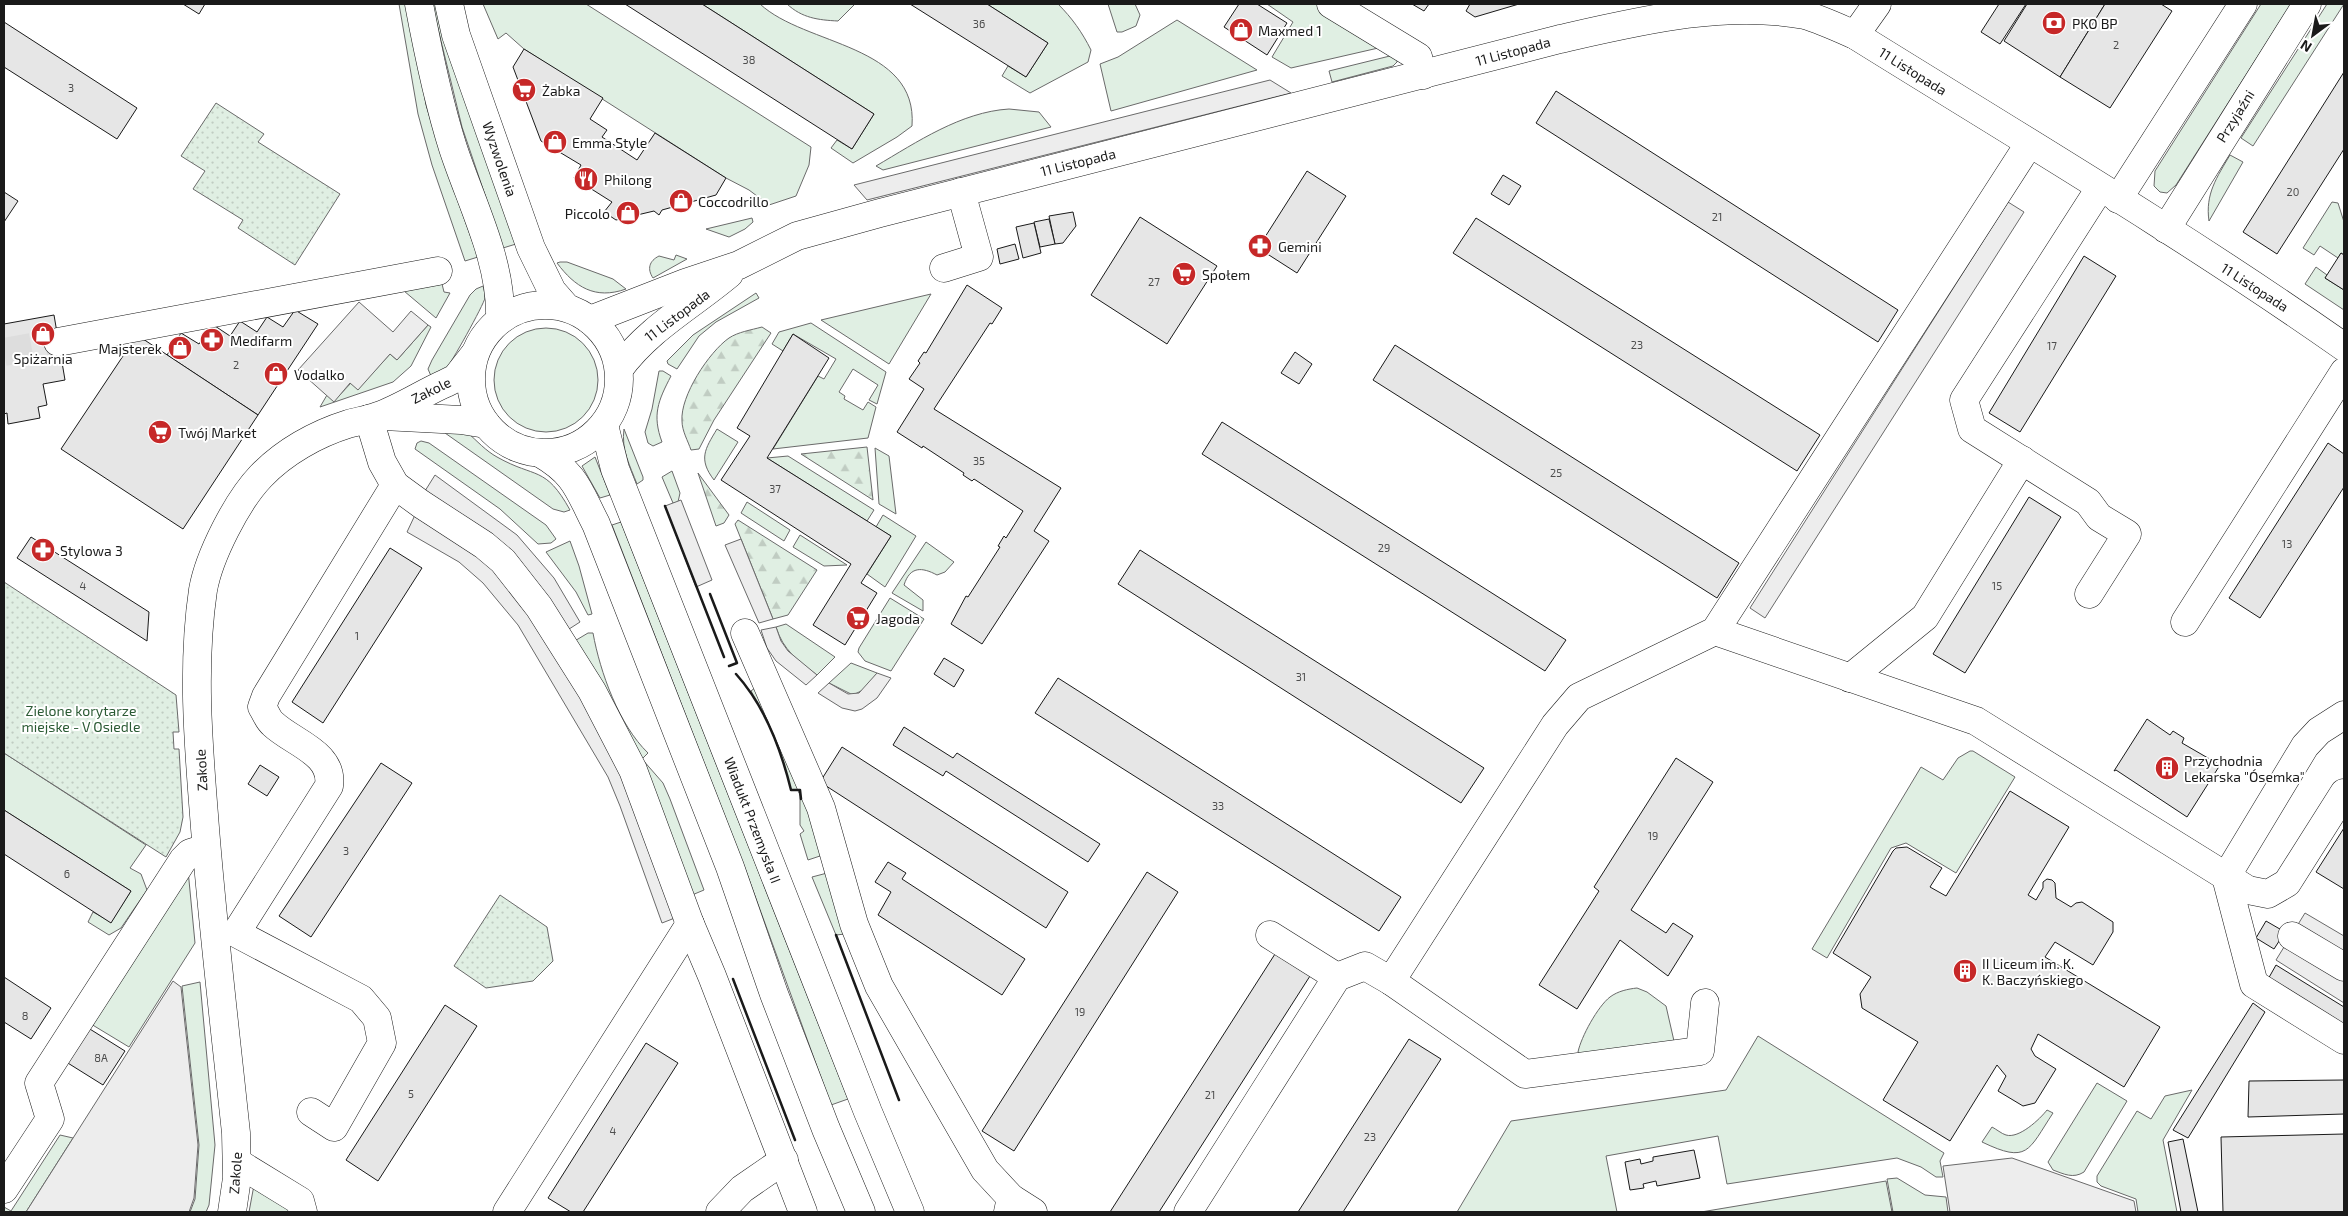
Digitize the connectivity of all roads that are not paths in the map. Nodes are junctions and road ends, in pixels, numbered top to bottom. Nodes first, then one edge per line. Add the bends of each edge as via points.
1 (419, 4) edge
2 (449, 4) edge
3 (1331, 4) edge
4 (1876, 4) edge
5 (2243, 4) edge
6 (2307, 4) edge
7 (1769, 6) edge
8 (1855, 35) junction
9 (1421, 66) junction
10 (2029, 144) junction
11 (961, 192) junction
12 (2109, 194) junction
13 (2166, 229) junction
14 (739, 265) junction
15 (944, 268) dead end
16 (438, 272) dead end
17 (566, 307) junction
18 (500, 319) junction
19 (590, 320) junction
20 (58, 342) tunnel mouth
21 (2344, 347) edge
22 (474, 355) junction
23 (619, 369) junction
24 (2344, 372) edge
25 (374, 418) junction
26 (486, 424) junction
27 (604, 425) junction
28 (540, 453) junction
29 (2022, 460) junction
30 (395, 485) junction
31 (2089, 594) dead end
32 (2185, 622) dead end
33 (1715, 631) junction
34 (745, 633) dead end
35 (1850, 678) junction
36 (2344, 715) edge
37 (2344, 793) edge
38 (206, 848) junction
39 (2226, 877) junction
40 (690, 924) junction
41 (1270, 935) dead end
42 (2292, 936) dead end
43 (226, 939) junction
44 (2344, 967) edge
45 (1337, 977) junction
46 (1391, 982) junction
47 (1705, 1003) dead end
48 (2344, 1040) edge
49 (311, 1112) dead end
50 (784, 1160) junction
51 (238, 1163) junction
52 (4, 1189) edge
53 (1017, 1208) edge
54 (232, 1212) edge
55 (303, 1212) edge
56 (507, 1212) edge
57 (720, 1212) edge
58 (803, 1212) edge
59 (861, 1212) edge
60 (910, 1212) edge
61 (1188, 1212) edge

1 - 18 street via 453,146 497,275
2 - 17 street, Wyzwolenia via 456,35 531,248 552,291
3 - 9 street
4 - 8 street
5 - 12 street
6 - 13 street, Przyjaźni
7 - 8 street, 11 Listopada via 1805,15
7 - 9 street, 11 Listopada via 1673,12 1551,41
8 - 10 street, 11 Listopada
9 - 11 street, 11 Listopada
10 - 12 street, 11 Listopada
10 - 33 street
11 - 14 street, 11 Listopada via 797,236
11 - 15 street via 978,257
12 - 13 street, 11 Listopada
12 - 29 street via 1964,400 1972,429
13 - 21 street, 11 Listopada
14 - 19 street, 11 Listopada
14 - 23 street, 11 Listopada via 642,340
16 - 20 street
17 - 18 street via 532,305
17 - 19 street
18 - 22 street
19 - 23 street via 605,335
22 - 25 street, Zakole via 456,378
22 - 26 street via 472,391
23 - 27 street via 614,408
24 - 32 street
25 - 26 street, Zakole via 461,420
25 - 30 street via 382,462
25 - 38 street, Zakole via 338,428 297,446 261,476 229,522 207,576 196,658
26 - 28 street via 510,444
27 - 28 street via 575,447
27 - 60 street, Wiadukt Przemysła II via 615,469
28 - 59 street via 560,464 569,474 596,524 730,867 774,994
29 - 31 street via 2088,502 2100,516 2127,534
29 - 35 street via 1925,617
30 - 40 street via 503,561 539,607 621,744
30 - 43 street via 266,696 262,708 272,724 316,754 328,768 329,786
33 - 35 street
33 - 46 street via 1579,697 1555,725
34 - 53 street via 821,808 854,924 879,986 985,1170
35 - 39 street via 1976,721
36 - 39 street via 2305,746
37 - 39 street via 2287,883 2268,894 2248,890
38 - 43 street, Zakole
38 - 52 street via 190,853 183,860 39,1083 50,1119
39 - 48 street via 2254,984
40 - 50 street
40 - 56 street
41 - 45 street
42 - 44 street
43 - 49 street via 361,999 377,1018 382,1043 334,1127
43 - 51 street, Zakole
45 - 46 street via 1365,966
45 - 61 street
46 - 47 street via 1525,1074 1700,1051
50 - 57 street via 742,1189
50 - 58 street
51 - 54 street, Zakole
51 - 55 street via 300,1201

